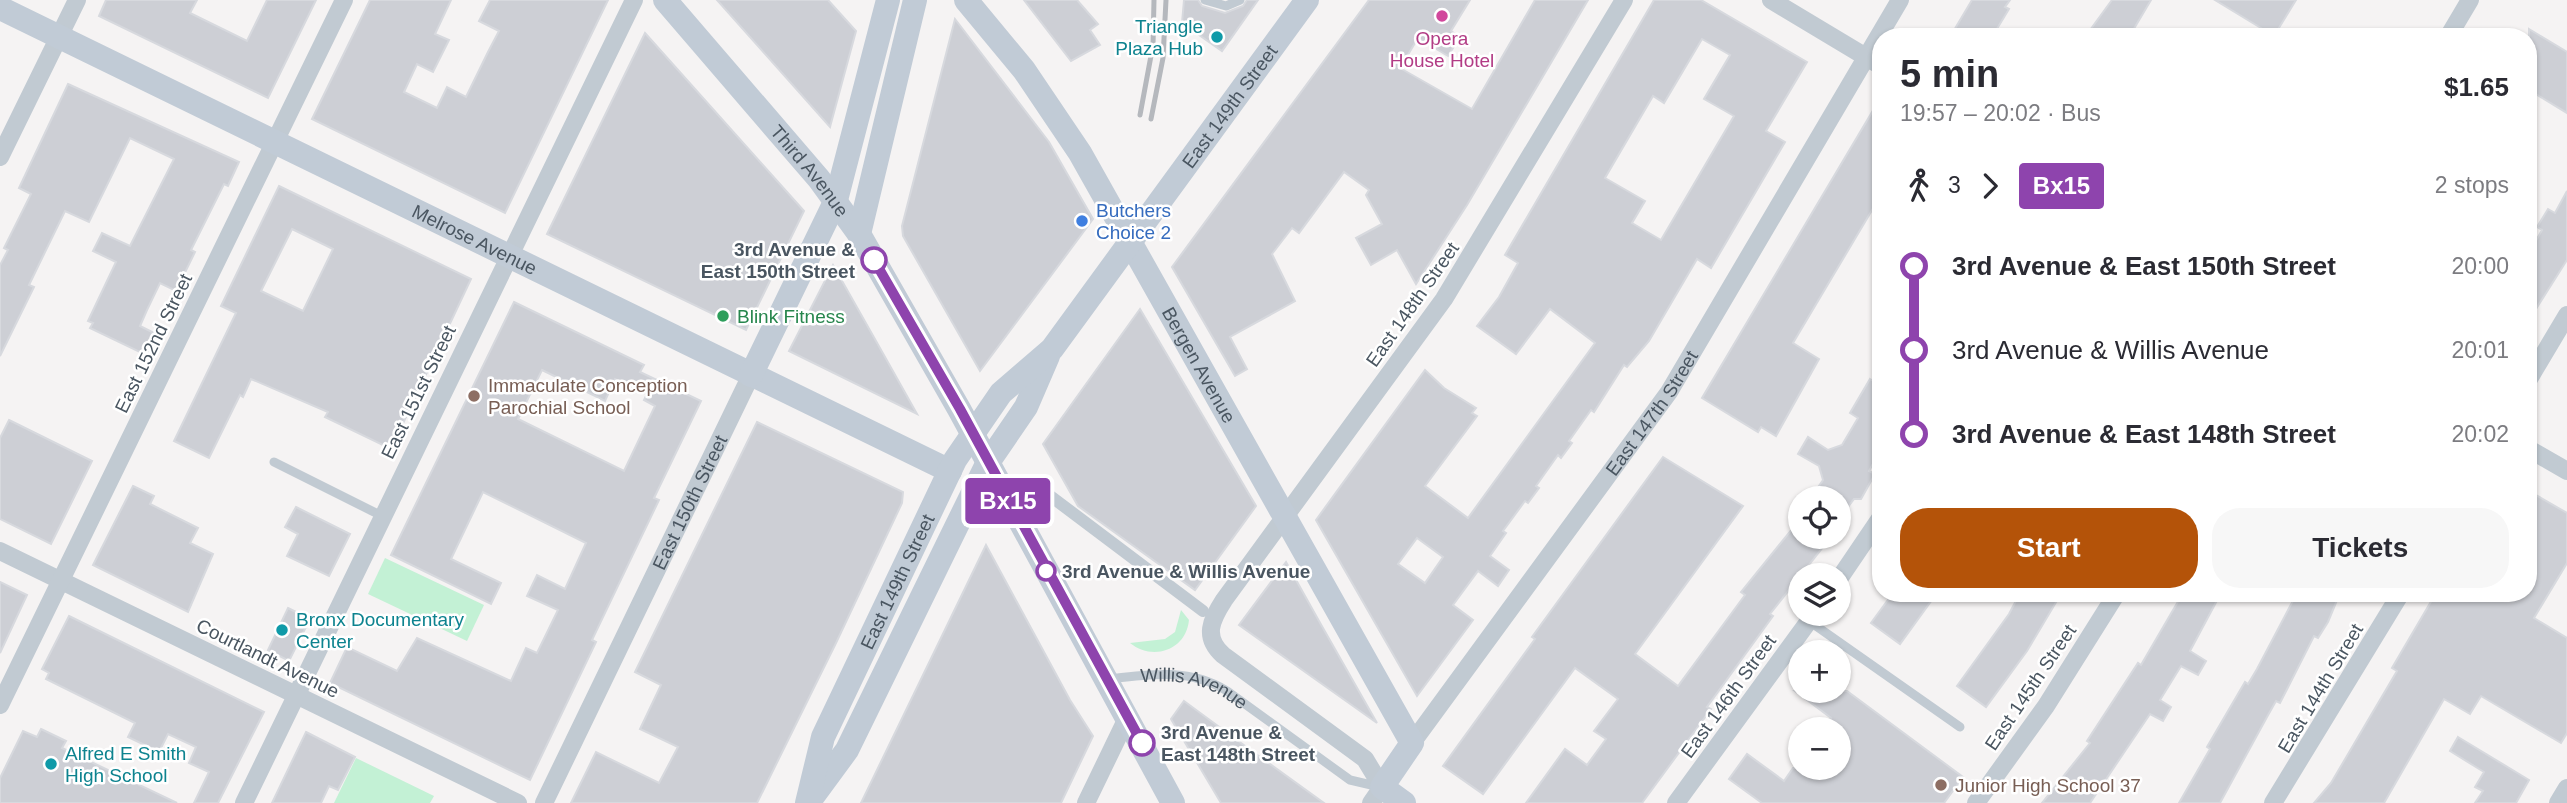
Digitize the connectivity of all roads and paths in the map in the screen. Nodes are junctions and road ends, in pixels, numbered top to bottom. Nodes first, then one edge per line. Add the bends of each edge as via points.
1 (77, 0) edge
2 (344, 0) edge
3 (634, 0) edge
4 (664, 0) edge
5 (888, 0) edge
6 (915, 0) edge
7 (966, 0) edge
8 (1205, 0) edge
9 (1240, 0) edge
10 (1307, 0) edge
11 (1624, 0) edge
12 (1771, 0) edge
13 (1900, 0) edge
14 (2470, 0) edge
15 (0, 8) edge
16 (1888, 28) edge
17 (2453, 28) edge
18 (59, 37) junction
19 (1872, 61) edge
20 (1872, 65) edge
21 (274, 141) junction
22 (0, 157) edge
23 (836, 200) junction
24 (859, 234) junction
25 (1132, 242) junction
26 (507, 256) junction
27 (2567, 315) edge
28 (1052, 349) junction
29 (2537, 366) edge
30 (751, 375) junction
31 (972, 434) junction
32 (2537, 454) edge
33 (274, 462) dead end
34 (987, 464) junction
35 (950, 471) junction
36 (2567, 471) edge
37 (1037, 486) dead end
38 (382, 516) junction
39 (1284, 517) junction
40 (1872, 530) edge
41 (0, 551) edge
42 (1850, 563) edge
43 (62, 580) junction
44 (2110, 602) edge
45 (2396, 602) edge
46 (1208, 614) junction
47 (1805, 626) edge
48 (1822, 626) edge
49 (1105, 680) junction
50 (297, 695) junction
51 (0, 705) edge
52 (1128, 716) junction
53 (1960, 727) dead end
54 (1412, 743) junction
55 (2567, 788) edge
56 (1376, 795) edge
57 (244, 803) edge
58 (518, 803) edge
59 (544, 803) edge
60 (808, 803) edge
61 (1086, 803) edge
62 (1173, 803) edge
63 (1404, 803) edge
64 (1676, 803) edge
65 (1976, 803) edge
66 (2273, 803) edge
67 (2558, 803) edge

1 - 18 street
2 - 21 street, East 152nd Street
3 - 26 street, East 151st Street
4 - 23 main road, Third Avenue
5 - 23 main road, East 150th Street
6 - 24 main road
7 - 25 main road, Bergen Avenue via 1024,70
8 - 9 lane via 1226,6
10 - 25 main road, East 149th Street
11 - 39 street, East 148th Street via 1456,280
12 - 19 street
13 - 16 street, East 147th Street
14 - 17 street
15 - 18 main road, Melrose Avenue
18 - 21 main road, Melrose Avenue
18 - 22 street
20 - 54 street, East 147th Street via 1663,401
21 - 26 main road, Melrose Avenue
21 - 43 street, East 152nd Street
23 - 24 main road, Third Avenue
23 - 30 main road, East 150th Street
24 - 31 main road, Third Avenue
25 - 28 main road, East 149th Street
25 - 39 main road, Bergen Avenue
26 - 30 main road, Melrose Avenue
26 - 38 street, East 151st Street
27 - 29 street
28 - 31 main road, East 149th Street via 1001,393
28 - 34 main road, East 149th Street via 1026,407
30 - 35 main road, Melrose Avenue
30 - 59 street, East 150th Street
31 - 34 main road, Third Avenue
31 - 35 main road, East 149th Street
32 - 36 street
33 - 38 lane
34 - 49 main road, Third Avenue
34 - 60 main road, East 149th Street via 847,750
35 - 60 main road, East 149th Street via 823,737
37 - 46 street
38 - 50 street, East 151st Street
39 - 46 street, East 148th Street
39 - 54 main road, Bergen Avenue
40 - 42 street
41 - 43 street, Courtlandt Avenue
43 - 50 street, Courtlandt Avenue
43 - 51 street, East 152nd Street
44 - 65 street, East 145th Street via 2046,706
45 - 66 street, East 144th Street
46 - 56 street, Willis Avenue via 1217,650 1365,758
47 - 64 street, East 146th Street
48 - 53 lane
49 - 52 main road
49 - 56 lane, Willis Avenue via 1162,674 1205,679
50 - 57 street, East 151st Street
50 - 58 street, Courtlandt Avenue
52 - 61 street
52 - 62 main road
54 - 56 main road, East 147th Street
55 - 67 street
56 - 63 main road, Willis Avenue

